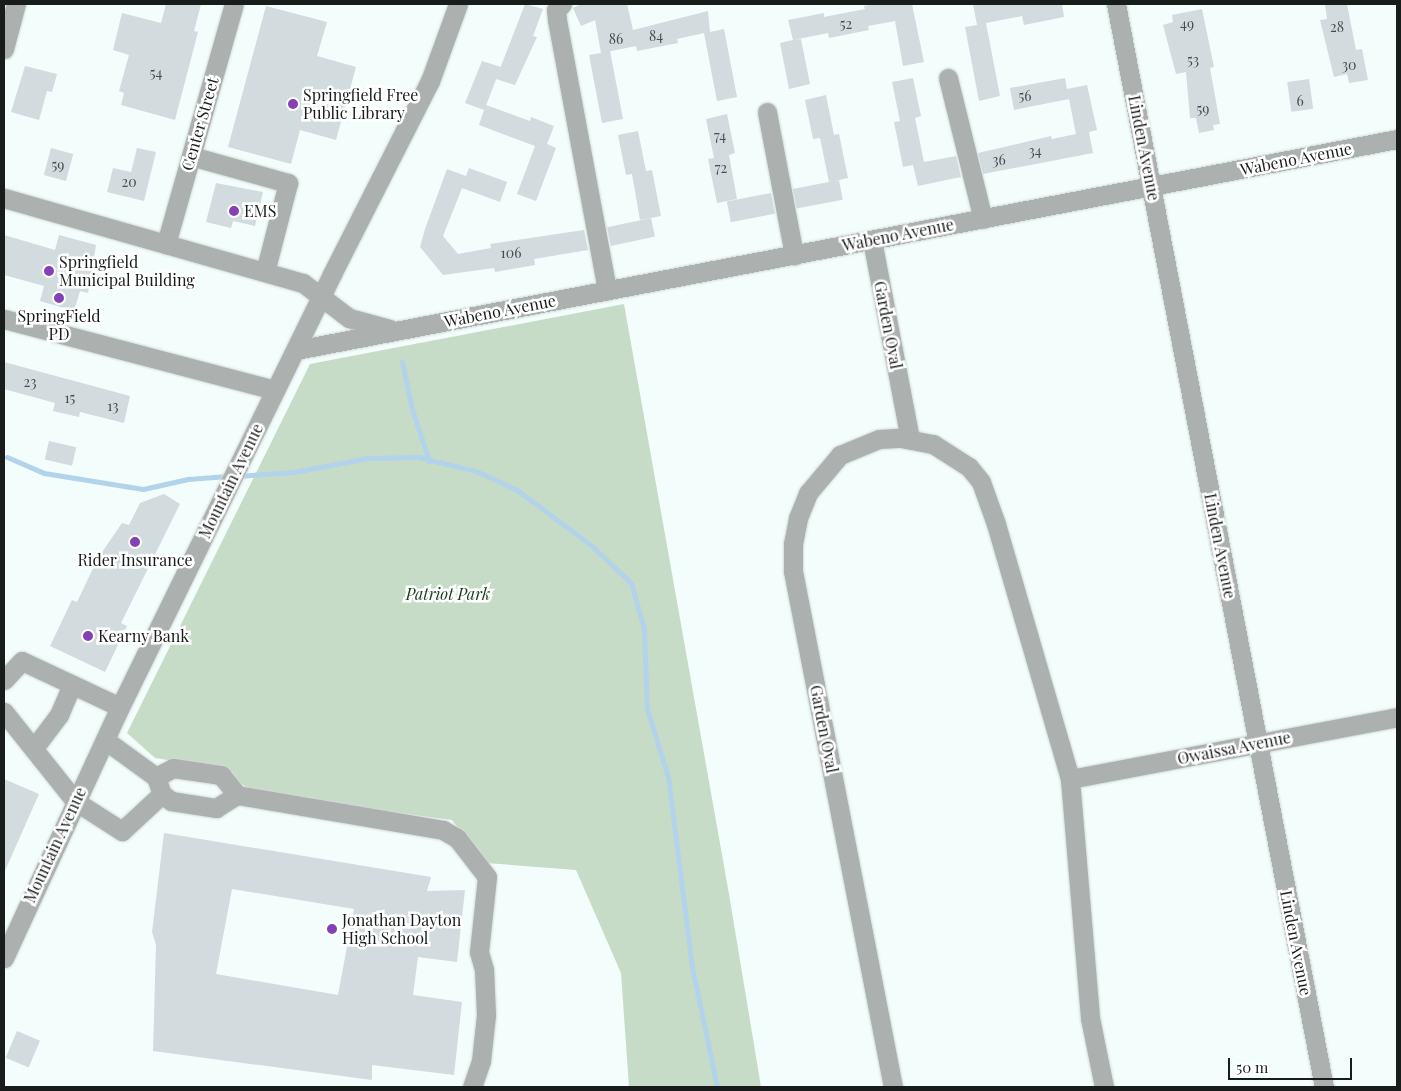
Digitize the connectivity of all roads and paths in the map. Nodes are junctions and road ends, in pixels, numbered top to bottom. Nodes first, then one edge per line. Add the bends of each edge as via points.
1 (16, 4) edge
2 (234, 4) edge
3 (562, 4) edge
4 (1116, 4) edge
5 (454, 5) edge
6 (4, 49) edge
7 (948, 78) dead end
8 (767, 112) dead end
9 (1397, 139) edge
10 (190, 156) junction
11 (1152, 186) junction
12 (4, 198) edge
13 (983, 219) junction
14 (872, 240) junction
15 (166, 244) junction
16 (794, 255) junction
17 (265, 272) junction
18 (607, 290) junction
19 (323, 296) junction
20 (4, 319) edge
21 (399, 331) junction
22 (296, 350) junction
23 (275, 390) junction
24 (910, 439) junction
25 (4, 680) edge
26 (72, 685) junction
27 (120, 707) junction
28 (4, 712) edge
29 (1397, 717) edge
30 (105, 740) junction
31 (1257, 744) junction
32 (34, 748) junction
33 (1070, 779) junction
34 (159, 786) junction
35 (237, 795) junction
36 (75, 801) junction
37 (5, 954) edge
38 (472, 1087) edge
39 (893, 1087) edge
40 (1104, 1087) edge
41 (1324, 1087) edge

1 - 6 street
2 - 10 street, Center Street
3 - 18 street via 556,10 557,20
4 - 11 street, Linden Avenue
5 - 19 street, Mountain Avenue via 430,81
7 - 13 street
8 - 16 street
9 - 11 street, Wabeno Avenue
10 - 15 street, Center Street
10 - 17 street via 288,183
11 - 13 street, Wabeno Avenue
11 - 31 street, Linden Avenue
12 - 15 street, Wabeno Avenue
13 - 14 street, Wabeno Avenue
14 - 16 street, Wabeno Avenue
14 - 24 street, Garden Oval
15 - 17 street, Wabeno Avenue
16 - 18 street, Wabeno Avenue
17 - 19 street, Wabeno Avenue via 303,283
18 - 21 street, Wabeno Avenue
19 - 21 street, Wabeno Avenue via 349,318
19 - 22 street, Mountain Avenue
20 - 23 street
21 - 22 street, Wabeno Avenue
22 - 23 street, Mountain Avenue
23 - 27 street, Mountain Avenue
24 - 33 street, Garden Oval via 933,444 952,454 981,482
24 - 39 street, Garden Oval via 880,439 840,455 808,493 792,544 793,571
25 - 26 street via 22,661
26 - 27 street
26 - 32 street via 59,715
27 - 30 street, Mountain Avenue
28 - 32 street
29 - 31 street, Owaissa Avenue
30 - 34 street
30 - 36 street, Mountain Avenue
31 - 33 street, Owaissa Avenue
31 - 41 street, Linden Avenue
32 - 36 street
33 - 40 street, Garden Oval via 1090,1018
34 - 35 street via 171,801 216,808
34 - 35 street via 173,768 220,775
34 - 36 street via 122,831
35 - 38 street via 442,830 457,838 471,854 487,877 479,952 484,969 486,1015 481,1061
36 - 37 street, Mountain Avenue

